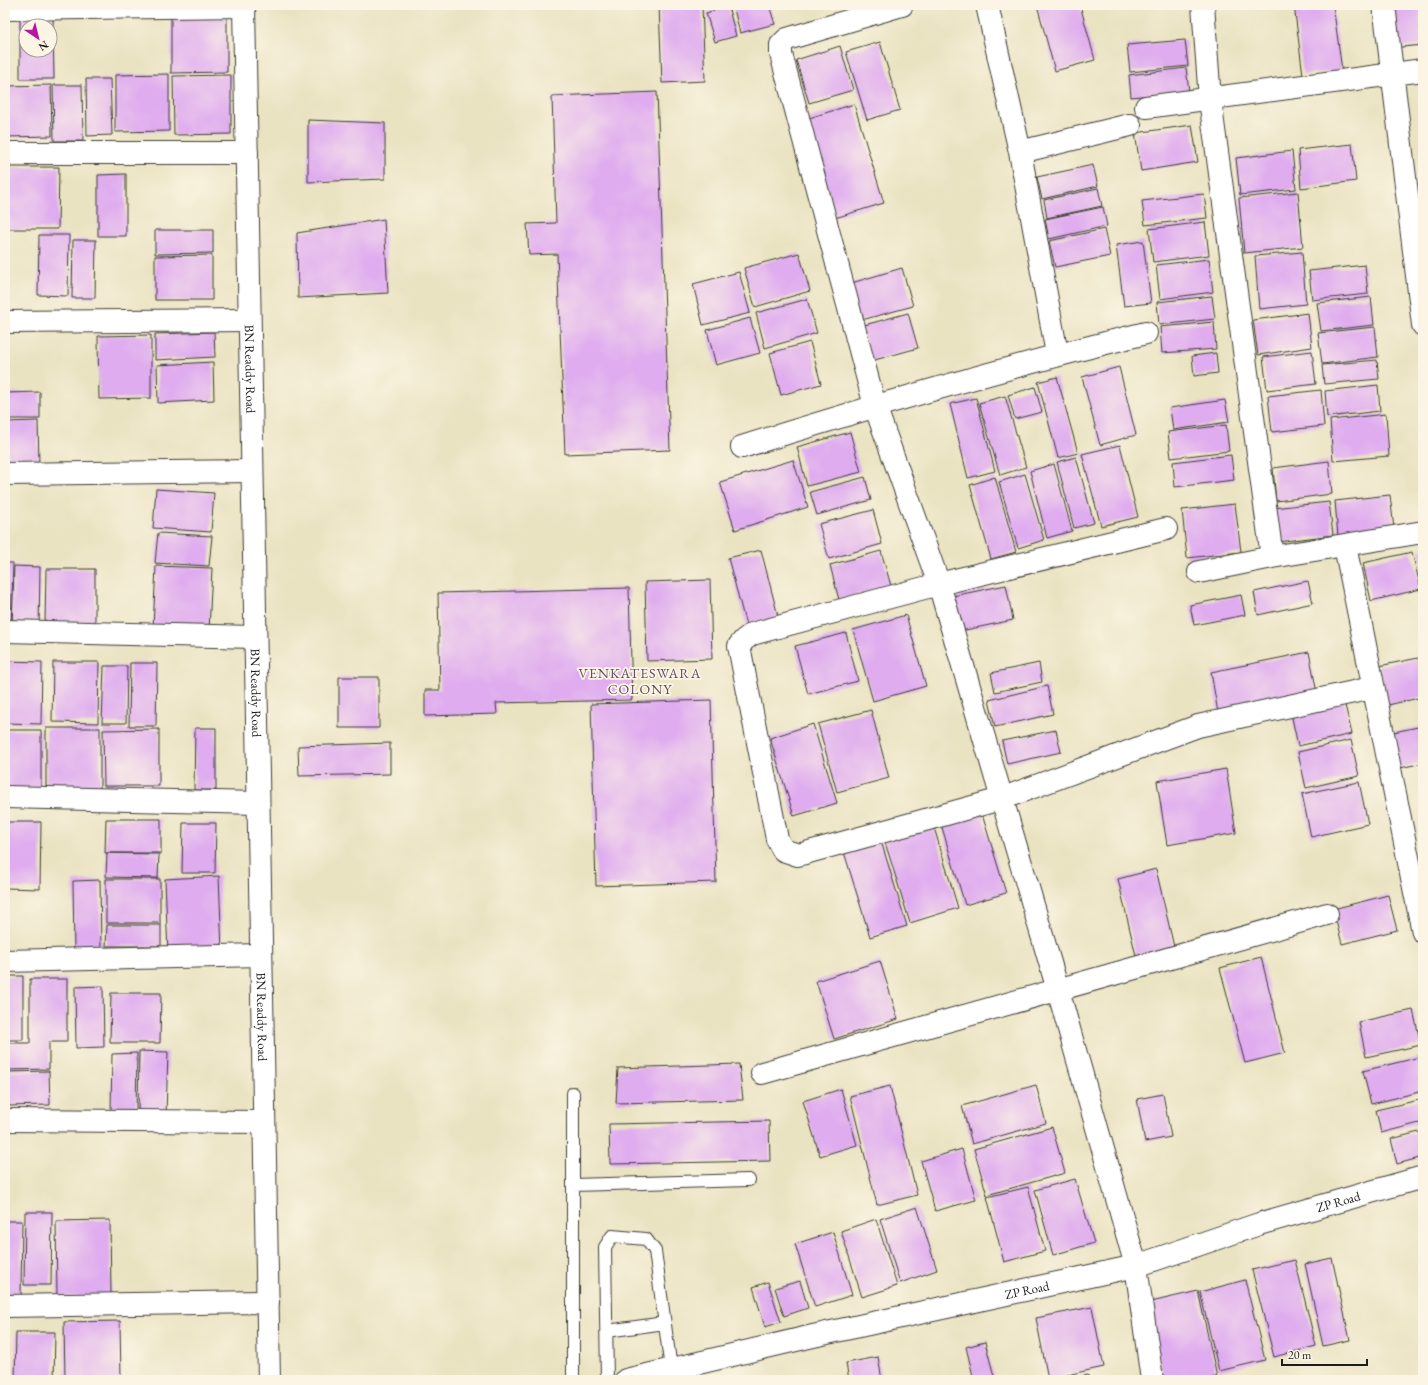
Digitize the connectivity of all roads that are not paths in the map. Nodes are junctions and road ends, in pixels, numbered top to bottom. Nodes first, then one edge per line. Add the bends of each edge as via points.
1 (244, 5) edge
2 (902, 5) edge
3 (987, 5) edge
4 (1203, 5) edge
5 (1384, 5) edge
6 (5, 10) edge
7 (1423, 70) edge
8 (1393, 75) junction
9 (1210, 100) junction
10 (1146, 107) dead end
11 (1130, 125) dead end
12 (1020, 152) junction
13 (5, 153) edge
14 (247, 153) junction
15 (250, 320) junction
16 (5, 322) edge
17 (1423, 325) edge
18 (1146, 333) dead end
19 (1057, 354) junction
20 (875, 406) junction
21 (742, 447) dead end
22 (252, 471) junction
23 (5, 474) edge
24 (1166, 529) dead end
25 (1423, 532) edge
26 (1345, 546) junction
27 (1272, 557) junction
28 (1199, 572) dead end
29 (939, 584) junction
30 (5, 632) edge
31 (255, 637) junction
32 (1372, 688) junction
33 (5, 797) edge
34 (1001, 799) junction
35 (258, 803) junction
36 (1327, 914) dead end
37 (1423, 932) edge
38 (261, 955) junction
39 (5, 961) edge
40 (1058, 990) junction
41 (762, 1072) dead end
42 (573, 1093) dead end
43 (5, 1120) edge
44 (264, 1122) junction
45 (1423, 1177) edge
46 (749, 1180) dead end
47 (573, 1185) junction
48 (1136, 1266) junction
49 (268, 1302) junction
50 (5, 1306) edge
51 (665, 1323) junction
52 (607, 1331) junction
53 (671, 1369) junction
54 (269, 1380) edge
55 (573, 1380) edge
56 (607, 1380) edge
57 (626, 1380) edge
58 (1152, 1380) edge

1 - 6 street
1 - 14 street, BN Readdy Road
2 - 20 street via 787,39 781,45 781,54
3 - 12 street
4 - 9 street
5 - 8 street
7 - 8 street
8 - 9 street
8 - 17 street
9 - 10 street
9 - 27 street
11 - 12 street
12 - 19 street
13 - 14 street
14 - 15 street, BN Readdy Road
15 - 16 street
15 - 22 street, BN Readdy Road
18 - 19 street
19 - 20 street
20 - 21 street
20 - 29 street
22 - 23 street
22 - 31 street, BN Readdy Road
24 - 29 street
25 - 26 street
26 - 27 street
26 - 32 street
27 - 28 street
29 - 34 street
29 - 34 street via 752,634 739,646 777,839 783,850 798,855
30 - 31 street
31 - 35 street, BN Readdy Road
32 - 34 street via 1198,726
32 - 37 street
33 - 35 street
34 - 40 street
35 - 38 street, BN Readdy Road
36 - 40 street
38 - 39 street
38 - 44 street, BN Readdy Road
40 - 41 street
40 - 48 street
42 - 47 lane
43 - 44 street
44 - 49 street, BN Readdy Road
45 - 48 street, ZP Road via 1259,1224
46 - 47 lane
47 - 55 lane
48 - 53 street, ZP Road
48 - 58 street
49 - 50 street
49 - 54 street, BN Readdy Road
51 - 52 lane
51 - 52 lane via 655,1251 646,1239 612,1236 605,1246
51 - 53 lane
52 - 56 lane
53 - 57 street, ZP Road

